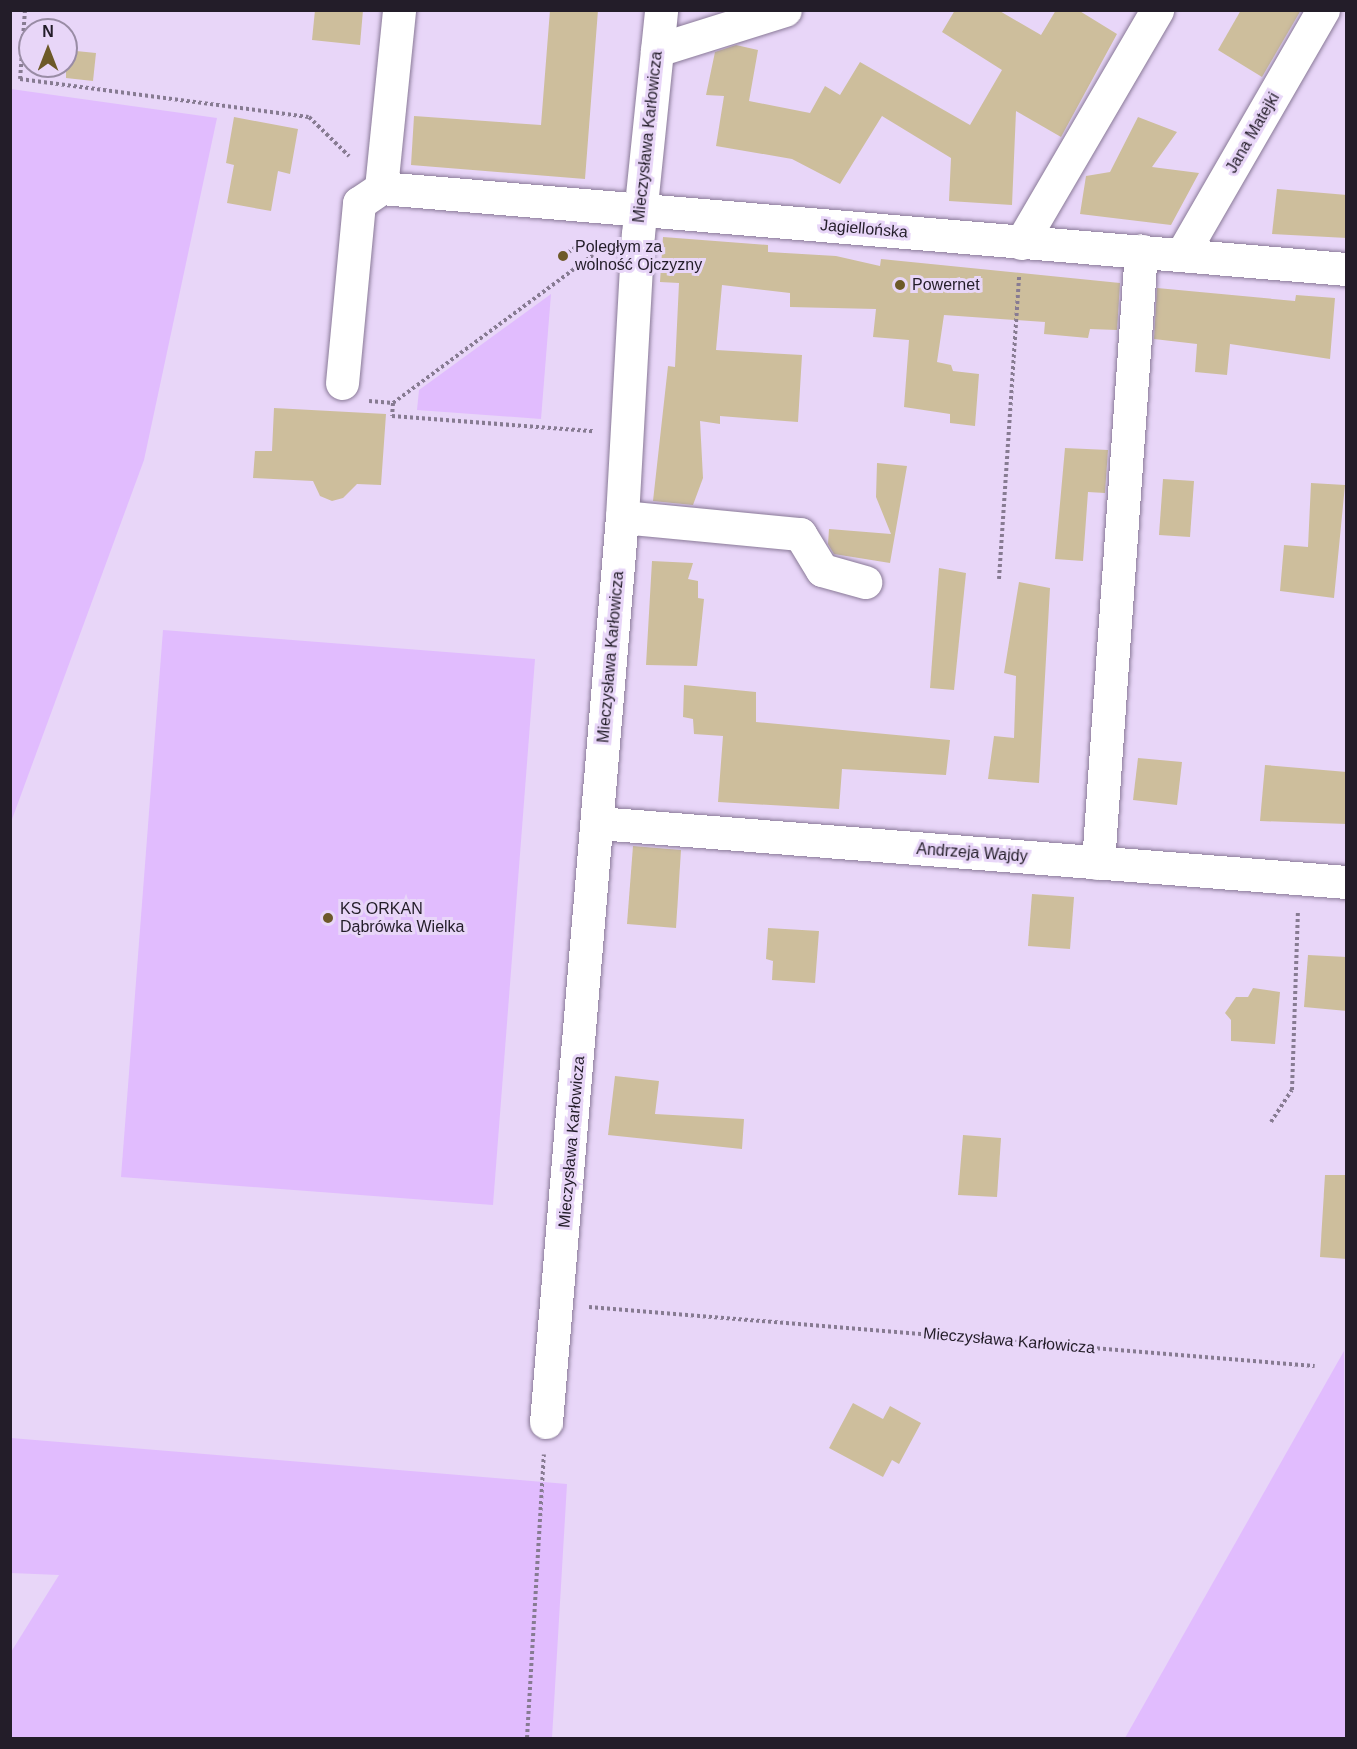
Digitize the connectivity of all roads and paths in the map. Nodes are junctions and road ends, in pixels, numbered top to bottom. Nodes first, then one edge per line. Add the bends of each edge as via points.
1 (25, 10) edge
2 (399, 10) edge
3 (661, 10) edge
4 (785, 10) edge
5 (1157, 10) edge
6 (1323, 10) edge
7 (657, 50) junction
8 (381, 188) junction
9 (640, 221) junction
10 (1021, 243) junction
11 (1140, 250) junction
12 (1182, 255) junction
13 (1347, 269) edge
14 (342, 383) joint
15 (393, 403) junction
16 (624, 433) junction
17 (622, 517) junction
18 (999, 579) dead end
19 (865, 582) dead end
20 (598, 824) junction
21 (1098, 863) junction
22 (1300, 879) junction
23 (1347, 882) edge
24 (1271, 1122) dead end
25 (559, 1304) junction
26 (1315, 1366) dead end
27 (546, 1422) joint
28 (527, 1738) edge

1 - 8 path via 20,79 309,117
2 - 8 street
3 - 7 street, Mieczysława Karłowicza
4 - 7 street
5 - 10 street
6 - 12 street, Jana Matejki
7 - 9 street, Mieczysława Karłowicza
8 - 9 street, Jagiellońska
8 - 14 street via 359,203
9 - 10 street, Jagiellońska
9 - 15 path
9 - 16 street, Mieczysława Karłowicza
10 - 11 street, Jagiellońska
10 - 18 path
11 - 12 street, Jagiellońska
11 - 21 street
12 - 13 street, Jagiellońska
14 - 15 path via 339,399
15 - 16 path via 392,416
16 - 17 street, Mieczysława Karłowicza
17 - 19 street via 801,534 822,570
17 - 20 street, Mieczysława Karłowicza
20 - 21 street, Andrzeja Wajdy
20 - 25 street, Mieczysława Karłowicza
21 - 22 street, Andrzeja Wajdy
22 - 23 street, Andrzeja Wajdy
22 - 24 path via 1292,1090
25 - 26 path, Mieczysława Karłowicza
25 - 27 street, Mieczysława Karłowicza
27 - 28 path

